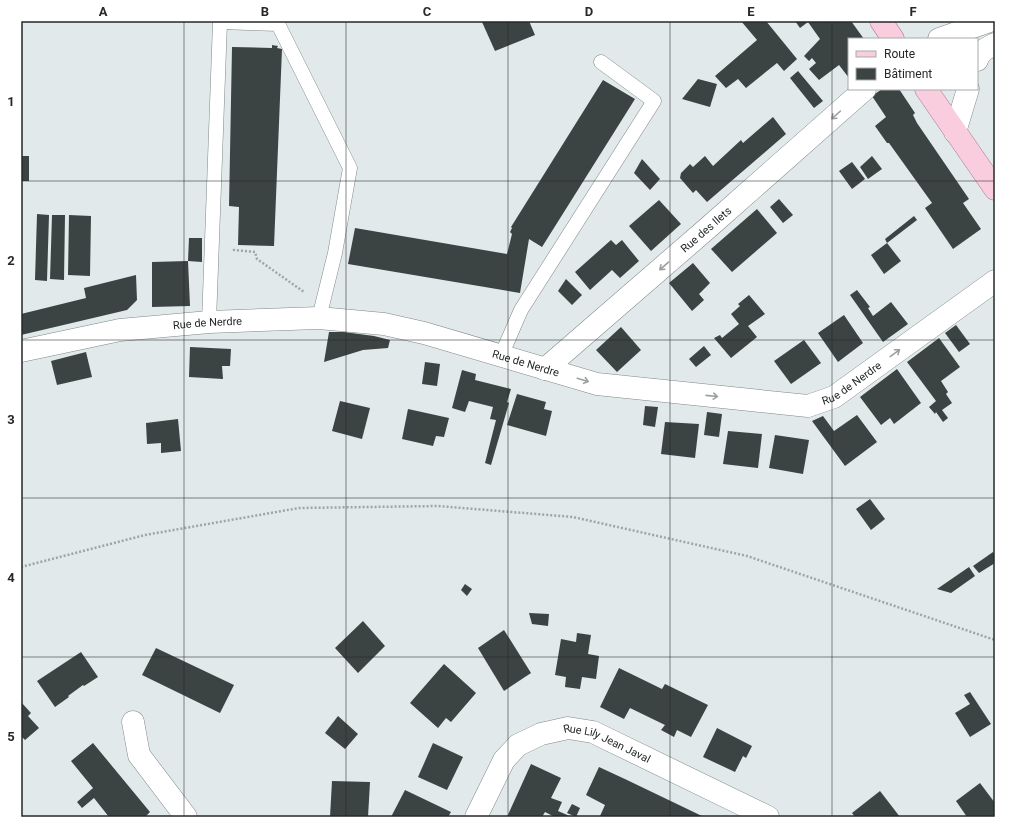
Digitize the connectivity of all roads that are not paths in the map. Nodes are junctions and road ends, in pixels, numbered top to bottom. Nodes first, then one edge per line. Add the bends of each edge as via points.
1 (881, 21) edge
2 (988, 21) edge
3 (892, 38) edge
4 (942, 38) edge
5 (601, 62) dead end
6 (864, 90) edge
7 (927, 90) edge
8 (968, 90) edge
9 (955, 132) junction
10 (995, 188) edge
11 (995, 281) edge
12 (321, 312) junction
13 (209, 322) junction
14 (21, 351) edge
15 (501, 356) junction
16 (546, 369) junction
17 (133, 722) dead end
18 (186, 817) edge
19 (476, 817) edge
20 (768, 817) edge

1 - 3 main road
2 - 4 street
5 - 15 lane via 654,101 521,310
6 -> 16 street, Rue des Ilets
7 - 9 main road
8 - 9 street
9 - 10 main road
16 -> 11 street, Rue de Nerdre via 597,384 808,406 834,397
12 - 13 street, Rue de Nerdre
12 - 13 lane via 349,206 350,168 278,24 220,22
12 - 15 street, Rue de Nerdre via 424,333
13 - 14 street, Rue de Nerdre via 120,330
15 - 16 street, Rue de Nerdre
17 - 18 street via 139,755
19 - 20 street, Rue Lily Jean Javal via 504,760 518,745 541,734 568,728 592,732

